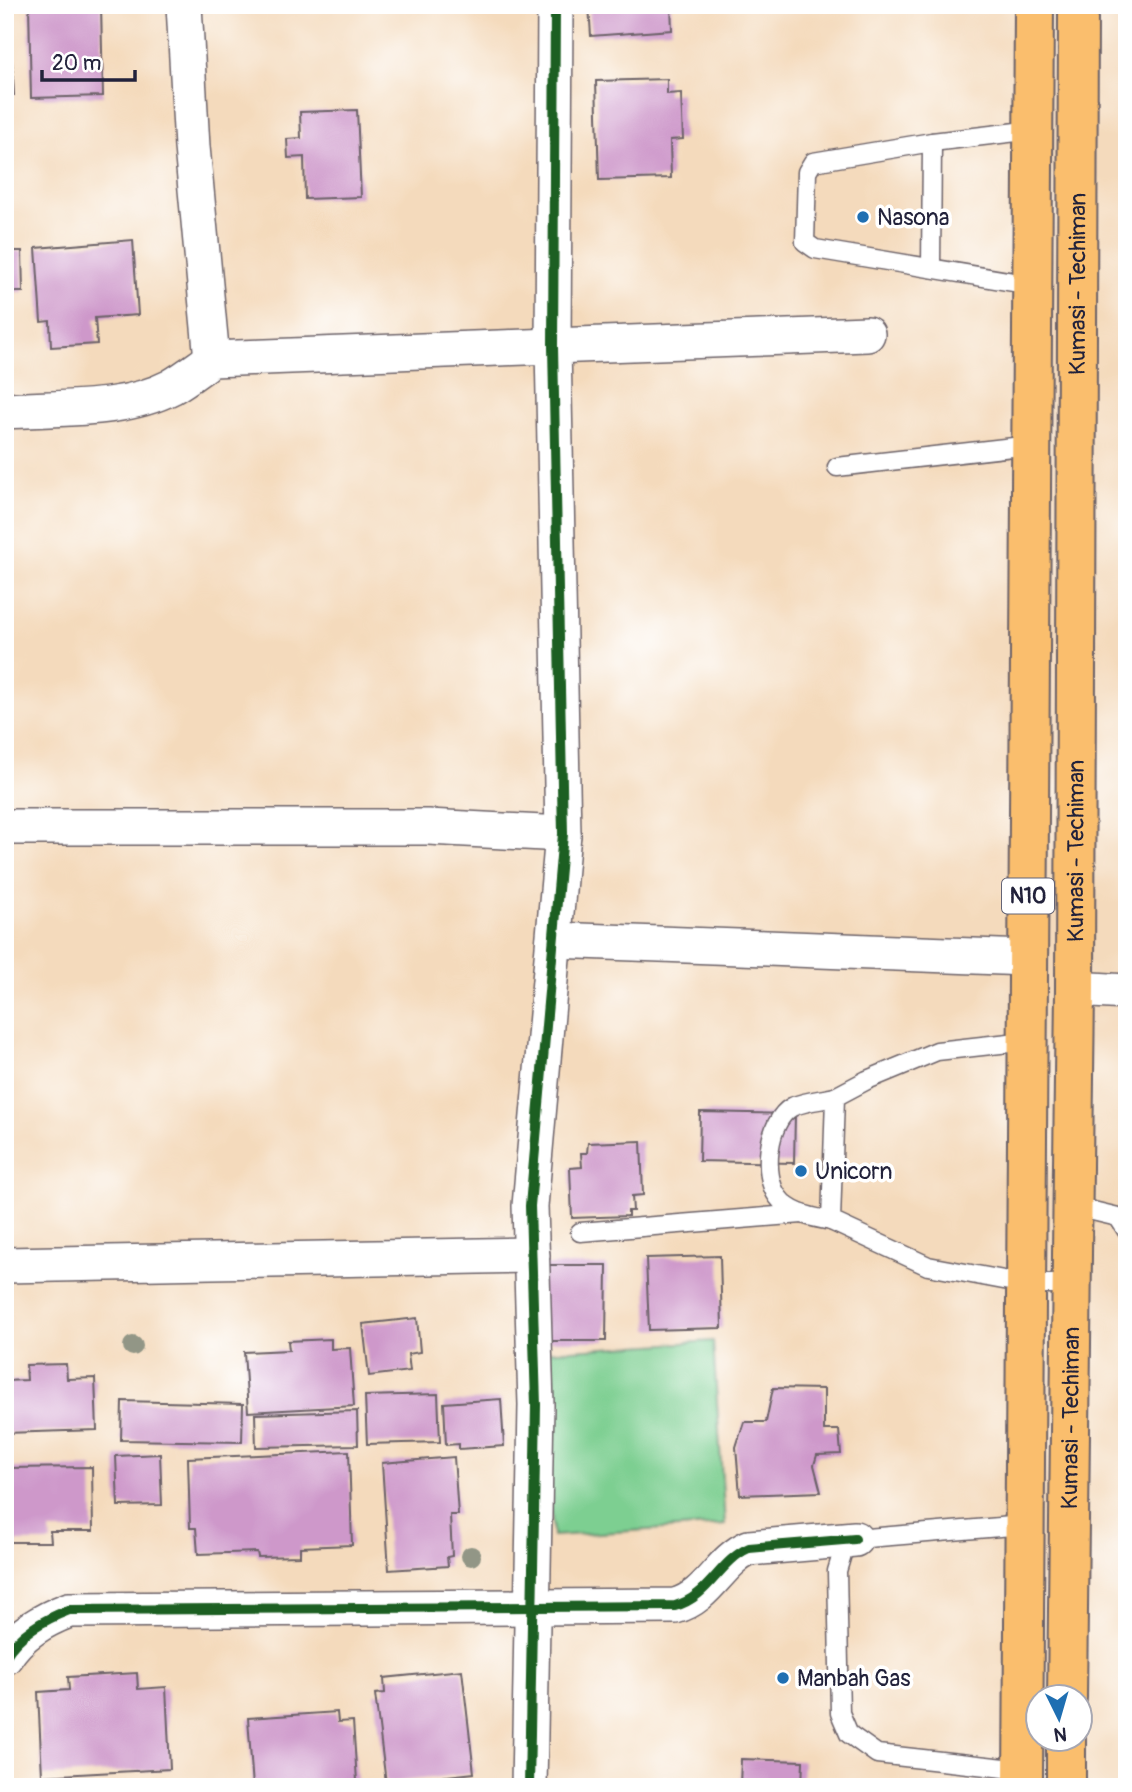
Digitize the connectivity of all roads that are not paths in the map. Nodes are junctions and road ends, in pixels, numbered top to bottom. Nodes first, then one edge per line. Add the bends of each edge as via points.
1 (184, 5) edge
2 (555, 5) edge
3 (1034, 5) edge
4 (1078, 5) edge
5 (1033, 130) junction
6 (932, 142) junction
7 (931, 268) junction
8 (1032, 285) junction
9 (867, 334) dead end
10 (554, 347) junction
11 (212, 359) junction
12 (5, 411) edge
13 (1031, 445) junction
14 (837, 467) dead end
15 (5, 827) edge
16 (563, 834) junction
17 (554, 940) junction
18 (1028, 958) junction
19 (1075, 989) junction
20 (1127, 992) edge
21 (1027, 1041) junction
22 (835, 1097) junction
23 (1072, 1206) junction
24 (802, 1214) junction
25 (831, 1221) junction
26 (1127, 1231) edge
27 (580, 1232) dead end
28 (532, 1255) junction
29 (5, 1265) edge
30 (1026, 1284) junction
31 (1072, 1284) junction
32 (1024, 1525) junction
33 (855, 1539) junction
34 (533, 1607) junction
35 (5, 1657) edge
36 (1067, 1684) edge
37 (1066, 1754) edge
38 (1023, 1778) edge
39 (529, 1787) edge
40 (1066, 1787) edge

1 - 11 street
2 - 10 street
3 - 5 highway, N10
4 - 19 highway, Kumasi - Techiman / N10
5 - 6 lane
5 - 8 highway, N10
6 - 7 lane
6 - 7 lane via 813,162 807,172 805,242 815,249
7 - 8 lane
8 - 13 highway, N10
9 - 10 street
10 - 11 street
10 - 16 street
11 - 12 street via 172,386 143,398
13 - 14 lane
13 - 18 highway, N10
15 - 16 street via 415,827
16 - 17 street
17 - 18 street
17 - 28 street via 530,1206
18 - 21 highway, N10
19 - 20 street
19 - 23 highway, Kumasi - Techiman / N10
21 - 22 lane via 937,1051
21 - 30 highway, N10
22 - 24 lane via 793,1107 772,1136 770,1181 777,1196
22 - 25 lane
23 - 26 lane via 1118,1217
23 - 31 highway, Kumasi - Techiman / N10
24 - 25 lane
24 - 27 lane
25 - 30 lane via 928,1266
28 - 29 street
28 - 34 street via 536,1405
30 - 31 lane
30 - 32 highway, N10
31 - 36 highway, Kumasi - Techiman / N10
32 - 33 lane
32 - 38 highway, N10
33 - 34 street via 750,1548 734,1555 699,1595 675,1606
33 - 38 lane via 843,1551 837,1572 841,1713 849,1734 877,1754
34 - 35 street via 69,1610 44,1620 14,1643
34 - 39 street
37 - 40 highway

